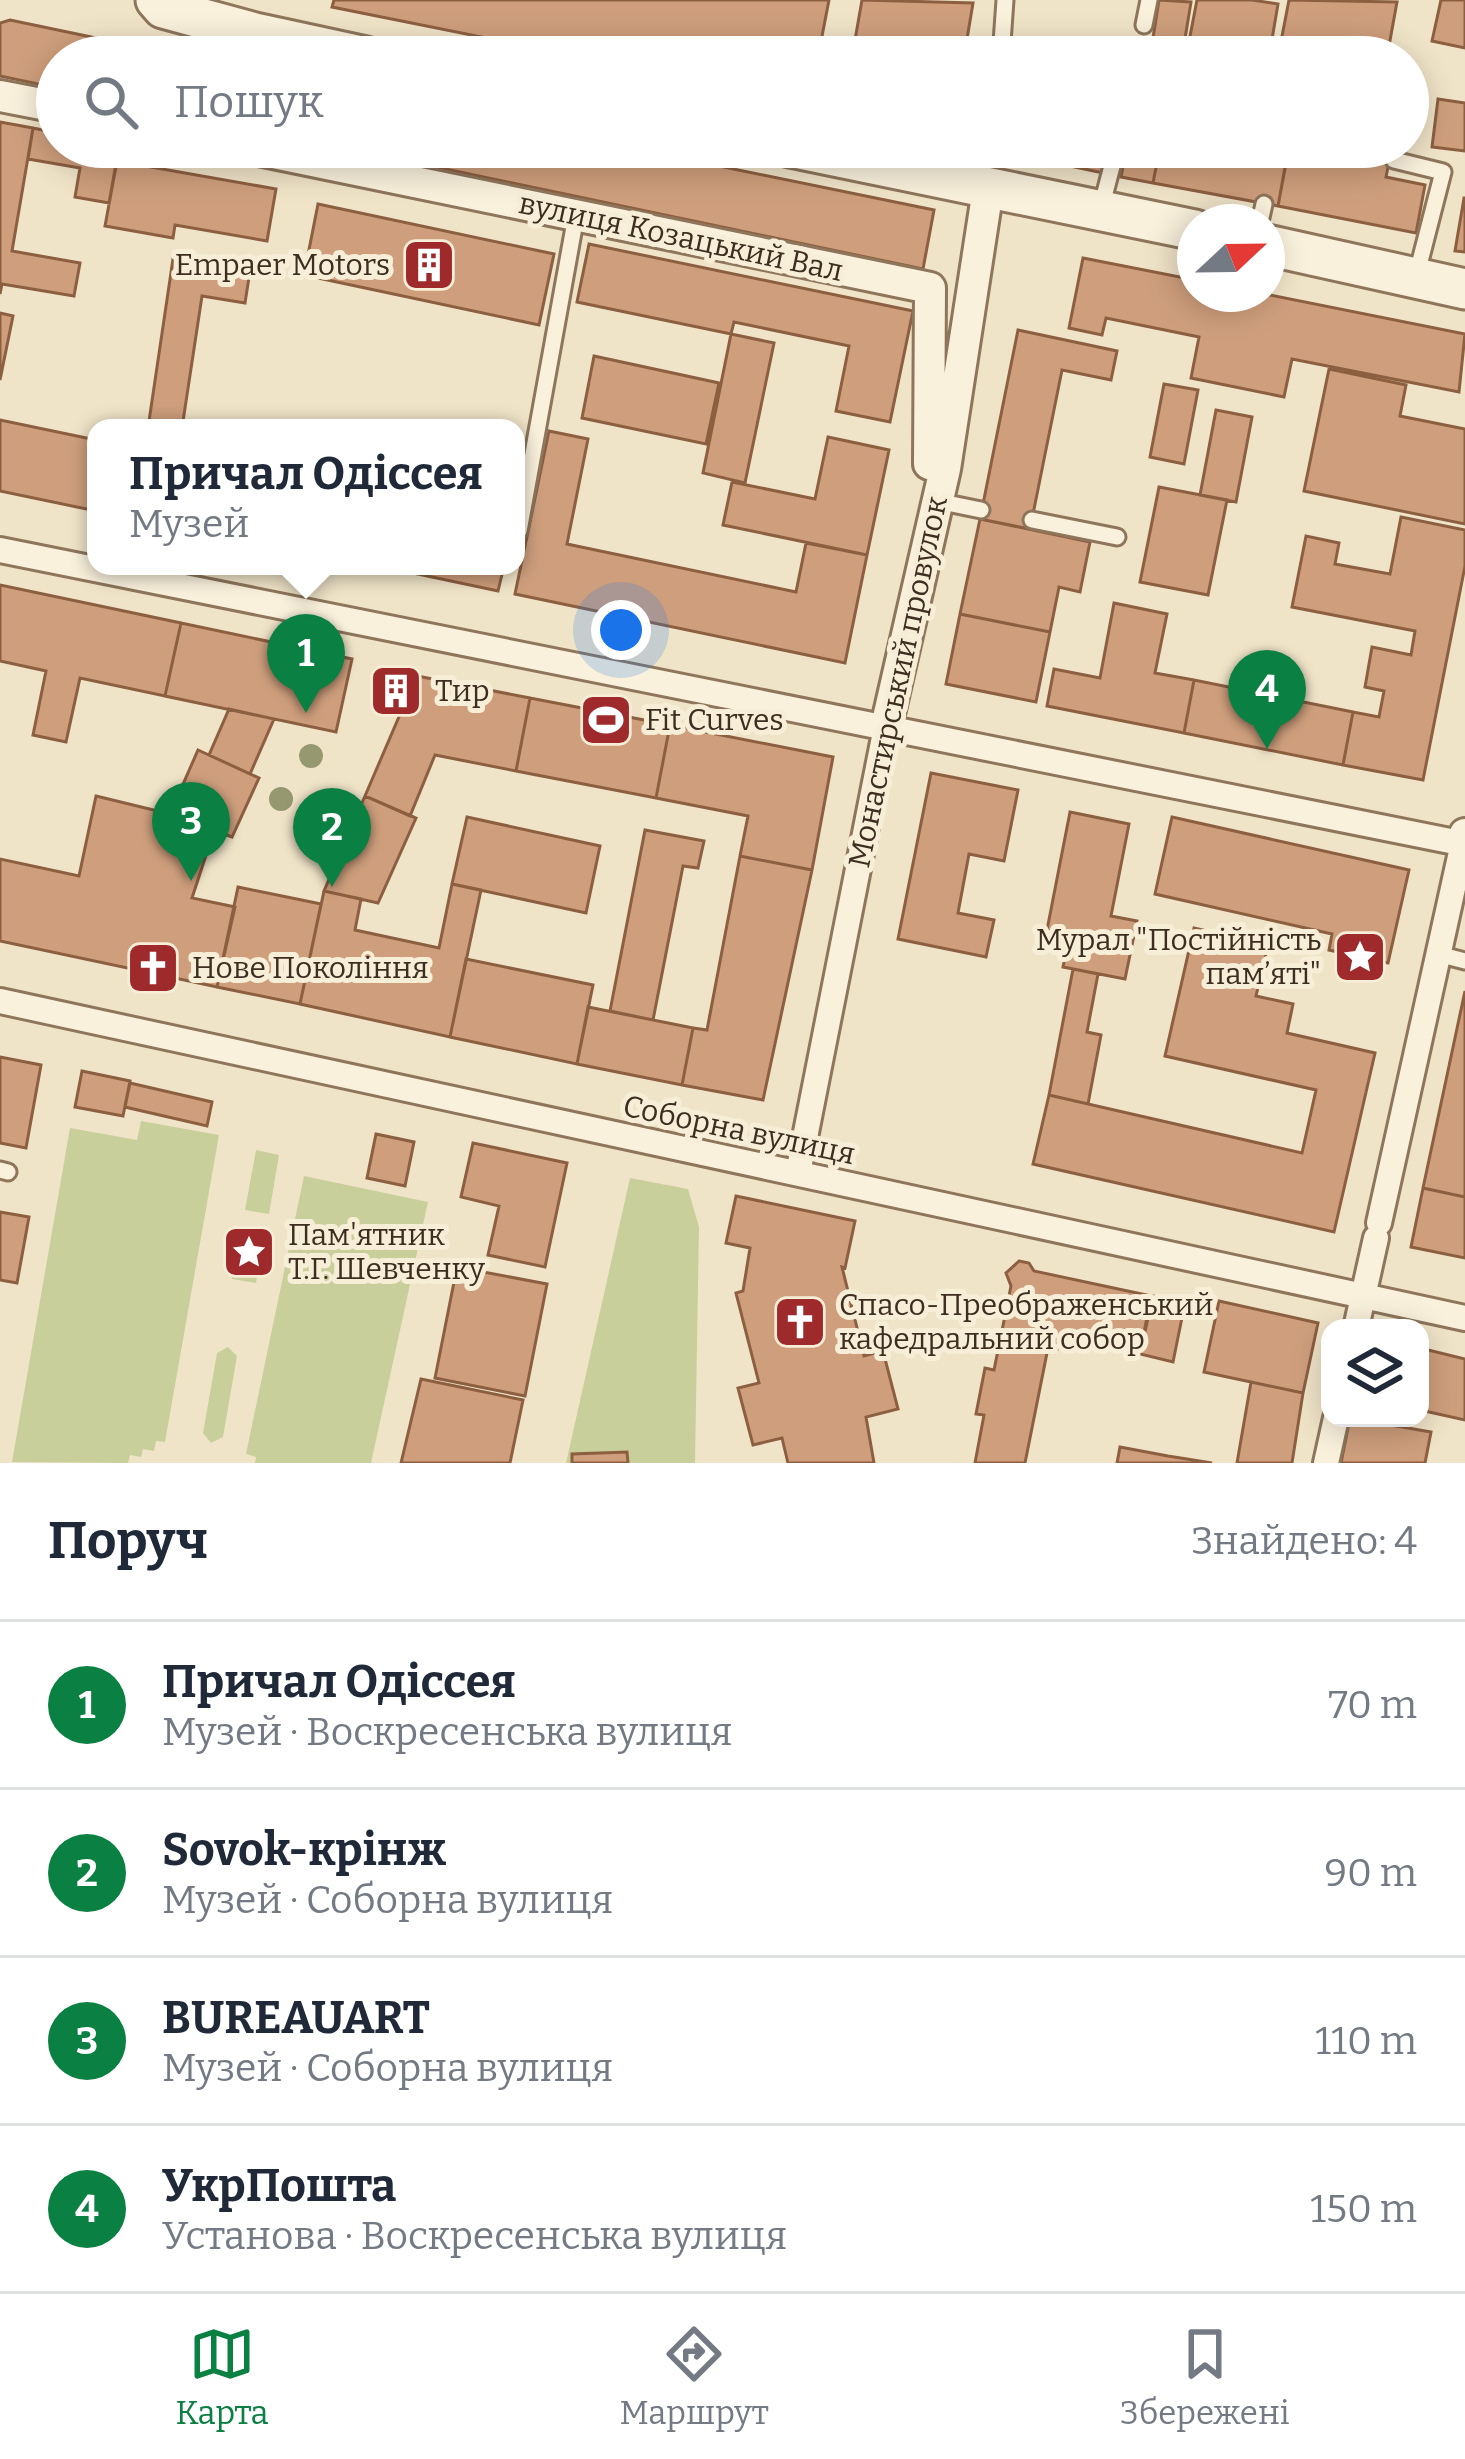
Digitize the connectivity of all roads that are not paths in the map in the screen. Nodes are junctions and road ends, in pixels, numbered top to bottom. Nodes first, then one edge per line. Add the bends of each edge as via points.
1 (1005, 0) edge
2 (1149, 0) edge
3 (160, 4) edge
4 (1144, 25) dead end
5 (269, 36) edge
6 (1002, 36) edge
7 (0, 96) edge
8 (36, 103) edge
9 (345, 168) edge
10 (888, 168) edge
11 (983, 168) edge
12 (1112, 168) edge
13 (1427, 168) edge
14 (982, 188) junction
15 (1101, 211) junction
16 (576, 216) junction
17 (1177, 226) edge
18 (1285, 249) edge
19 (1414, 279) junction
20 (1465, 289) edge
21 (944, 469) junction
22 (525, 497) edge
23 (937, 501) junction
24 (981, 510) dead end
25 (1031, 520) dead end
26 (1117, 536) dead end
27 (0, 550) edge
28 (87, 567) edge
29 (124, 575) edge
30 (886, 728) junction
31 (1464, 840) edge
32 (1438, 954) junction
33 (1465, 961) edge
34 (0, 1001) edge
35 (798, 1173) junction
36 (1363, 1296) junction
37 (1465, 1318) edge
38 (1358, 1319) edge
39 (1334, 1427) edge
40 (1326, 1463) edge

1 - 6 lane
2 - 4 lane
3 - 5 street
7 - 8 street
9 - 16 street, вулиця Козацький Вал
10 - 14 street
11 - 14 lane
12 - 15 lane
13 - 19 lane via 1443,172
14 - 15 street
14 - 21 street, Монастирський провулок
15 - 17 street
16 - 21 street, вулиця Козацький Вал via 930,288 929,464
16 - 22 lane
18 - 19 street
19 - 20 street
21 - 23 street, Монастирський провулок
23 - 24 lane
23 - 30 street, Монастирський провулок
25 - 26 lane
27 - 28 street
29 - 30 street
30 - 31 street
30 - 35 street, Монастирський провулок
31 - 32 street
32 - 33 lane
32 - 36 street
34 - 35 street, Соборна вулиця
35 - 36 street, Соборна вулиця
36 - 37 street, Соборна вулиця
36 - 38 street
39 - 40 street

